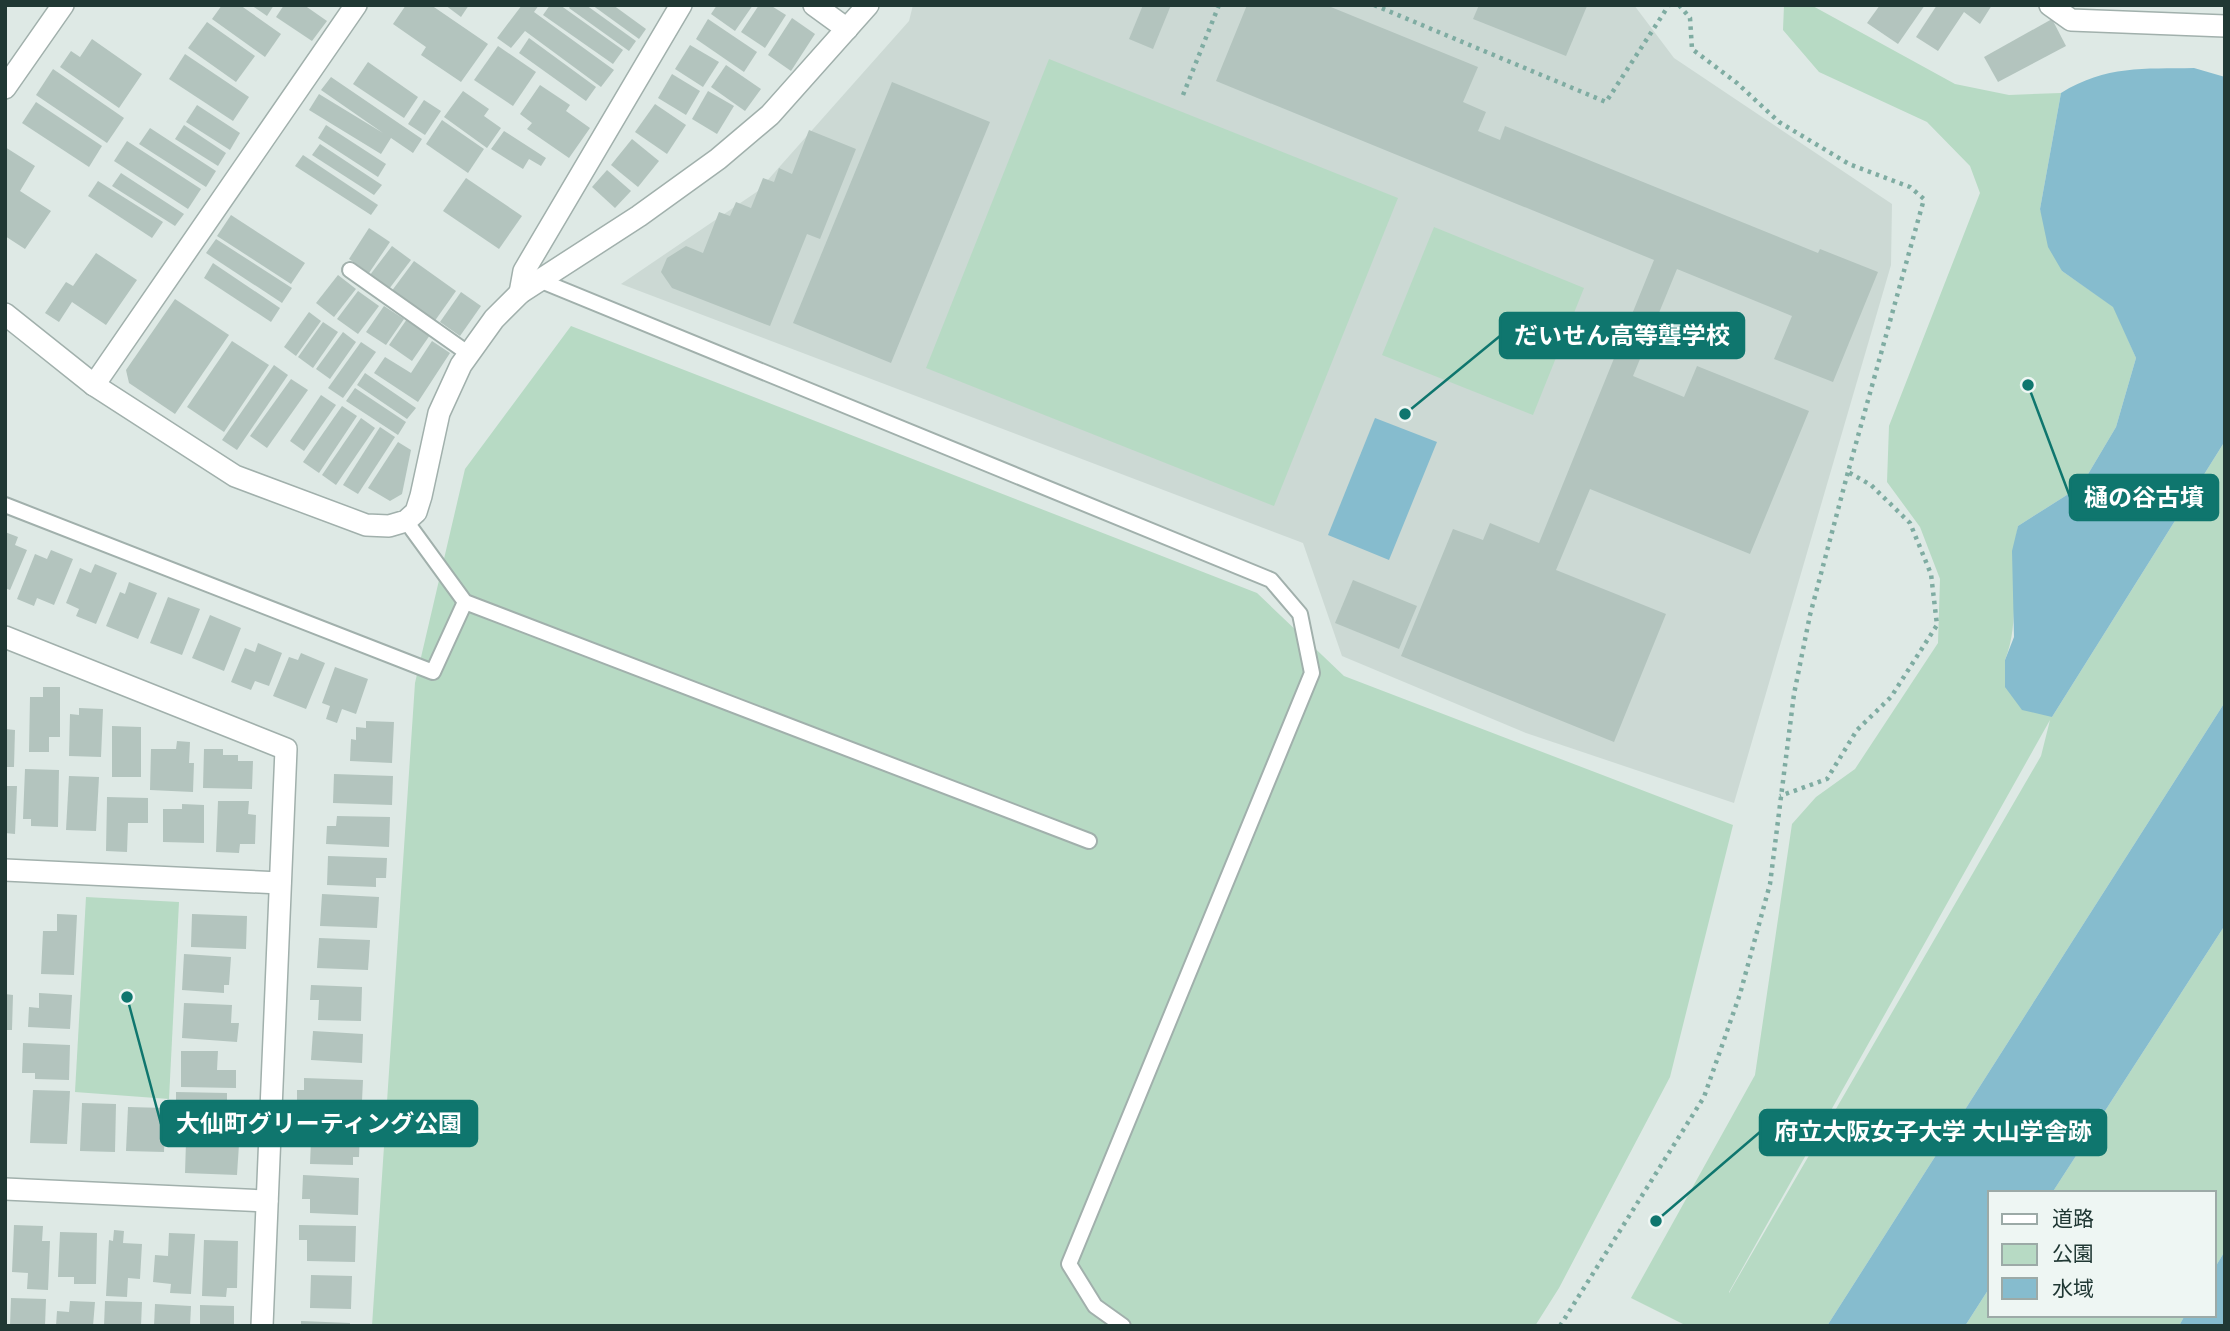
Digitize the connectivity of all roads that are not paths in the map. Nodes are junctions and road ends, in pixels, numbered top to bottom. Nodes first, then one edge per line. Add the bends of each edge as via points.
1 (63, 5) edge
2 (356, 5) edge
3 (681, 5) edge
4 (814, 5) edge
5 (868, 5) edge
6 (2050, 5) edge
7 (2194, 15) edge
8 (2225, 26) edge
9 (847, 29) junction
10 (5, 88) edge
11 (350, 270) dead end
12 (539, 280) junction
13 (520, 293) junction
14 (5, 314) edge
15 (469, 354) junction
16 (94, 385) junction
17 (5, 505) edge
18 (406, 521) junction
19 (465, 602) junction
20 (5, 637) edge
21 (1089, 841) dead end
22 (5, 870) edge
23 (280, 883) junction
24 (5, 1189) edge
25 (267, 1201) junction
26 (262, 1326) edge
27 (1123, 1326) edge

1 - 10 street
2 - 16 street
3 - 13 street via 524,271
4 - 9 street
5 - 9 street
6 - 7 street via 2071,20
7 - 8 street
9 - 12 street via 770,115 718,159
11 - 15 lane
12 - 13 street
12 - 27 lane via 1271,580 1300,614 1312,673 1069,1264 1095,1307
13 - 15 street
14 - 16 street
15 - 18 street via 439,413 421,496 416,512
16 - 18 street via 235,476 366,524 389,526
17 - 19 lane via 433,671
18 - 19 lane
19 - 21 lane
20 - 23 street via 286,748
22 - 23 street
23 - 25 street
24 - 25 street
25 - 26 street

